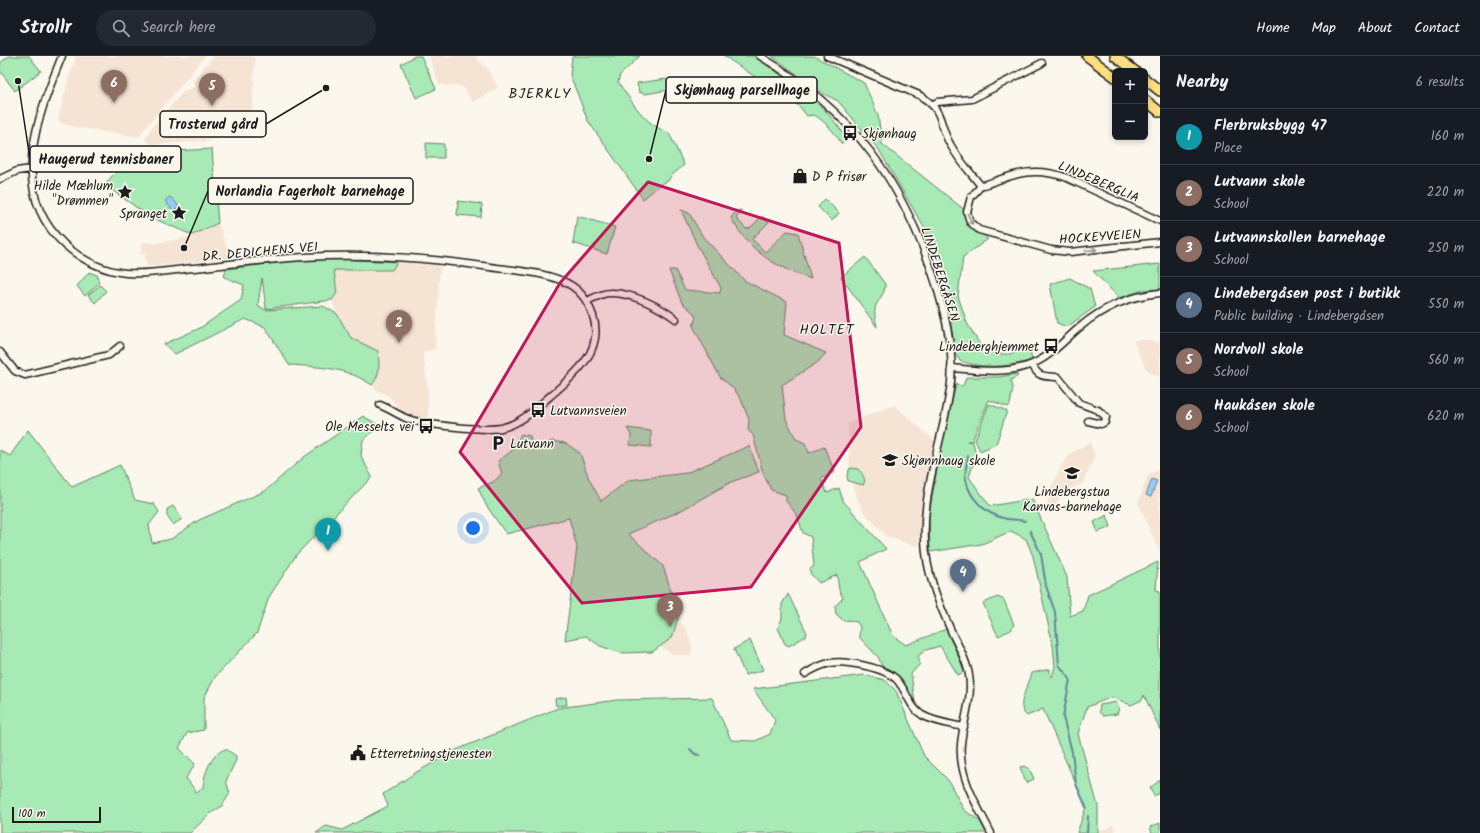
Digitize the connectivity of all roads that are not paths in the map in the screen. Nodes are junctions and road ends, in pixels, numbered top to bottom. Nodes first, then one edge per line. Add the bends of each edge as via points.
1 (62, 56) edge
2 (760, 56) edge
3 (827, 56) edge
4 (1087, 56) edge
5 (1115, 56) edge
6 (1042, 63) dead end
7 (1131, 68) edge
8 (1112, 75) edge
9 (1148, 81) edge
10 (1160, 91) edge
11 (1148, 102) edge
12 (932, 105) junction
13 (1160, 112) edge
14 (31, 169) junction
15 (0, 179) edge
16 (981, 186) junction
17 (1160, 221) edge
18 (1160, 242) edge
19 (1160, 293) edge
20 (587, 301) junction
21 (676, 319) dead end
22 (120, 346) dead end
23 (0, 352) edge
24 (1032, 364) junction
25 (951, 368) junction
26 (380, 405) dead end
27 (1088, 421) dead end
28 (805, 674) dead end
29 (964, 727) junction
30 (990, 833) edge

1 - 14 street, DR. DEDICHENS VEI via 35,136
2 - 25 street, LINDEBERGÅSEN via 793,76 831,107 863,141 883,168 907,210 929,264 947,325
3 - 12 street via 919,95
4 - 8 highway
5 - 7 highway
6 - 12 street via 972,99 937,102
9 - 10 highway
11 - 13 highway
12 - 16 street via 940,116 948,141
14 - 15 street
14 - 20 street, DR. DEDICHENS VEI via 36,202 57,237 77,255 112,270 146,273 317,256 408,258 479,265 550,277 573,287
16 - 17 street, LINDEBERGLIA via 1019,172 1048,171
16 -> 18 street, HOCKEYVEIEN via 971,197 967,212 975,228 991,235 1050,250 1070,252
19 - 24 street via 1129,299 1102,311 1051,353
20 - 21 street via 604,294 615,293 656,305
20 - 26 street via 595,320 596,330 594,346 587,359 571,378 532,412 516,422 488,429 424,422 406,418
22 - 23 street via 109,356 25,375 15,371
24 - 25 street via 1005,371
24 - 27 street via 1036,373 1058,377 1079,403 1098,410 1106,417 1105,422 1101,424
25 - 29 street, LINDEBERGÅSEN via 948,403 926,505 925,538 933,586 969,676 969,699
28 - 29 street via 835,662 885,671 897,680 913,707 921,715
29 - 30 street, LINDEBERGÅSEN via 961,747 962,768

